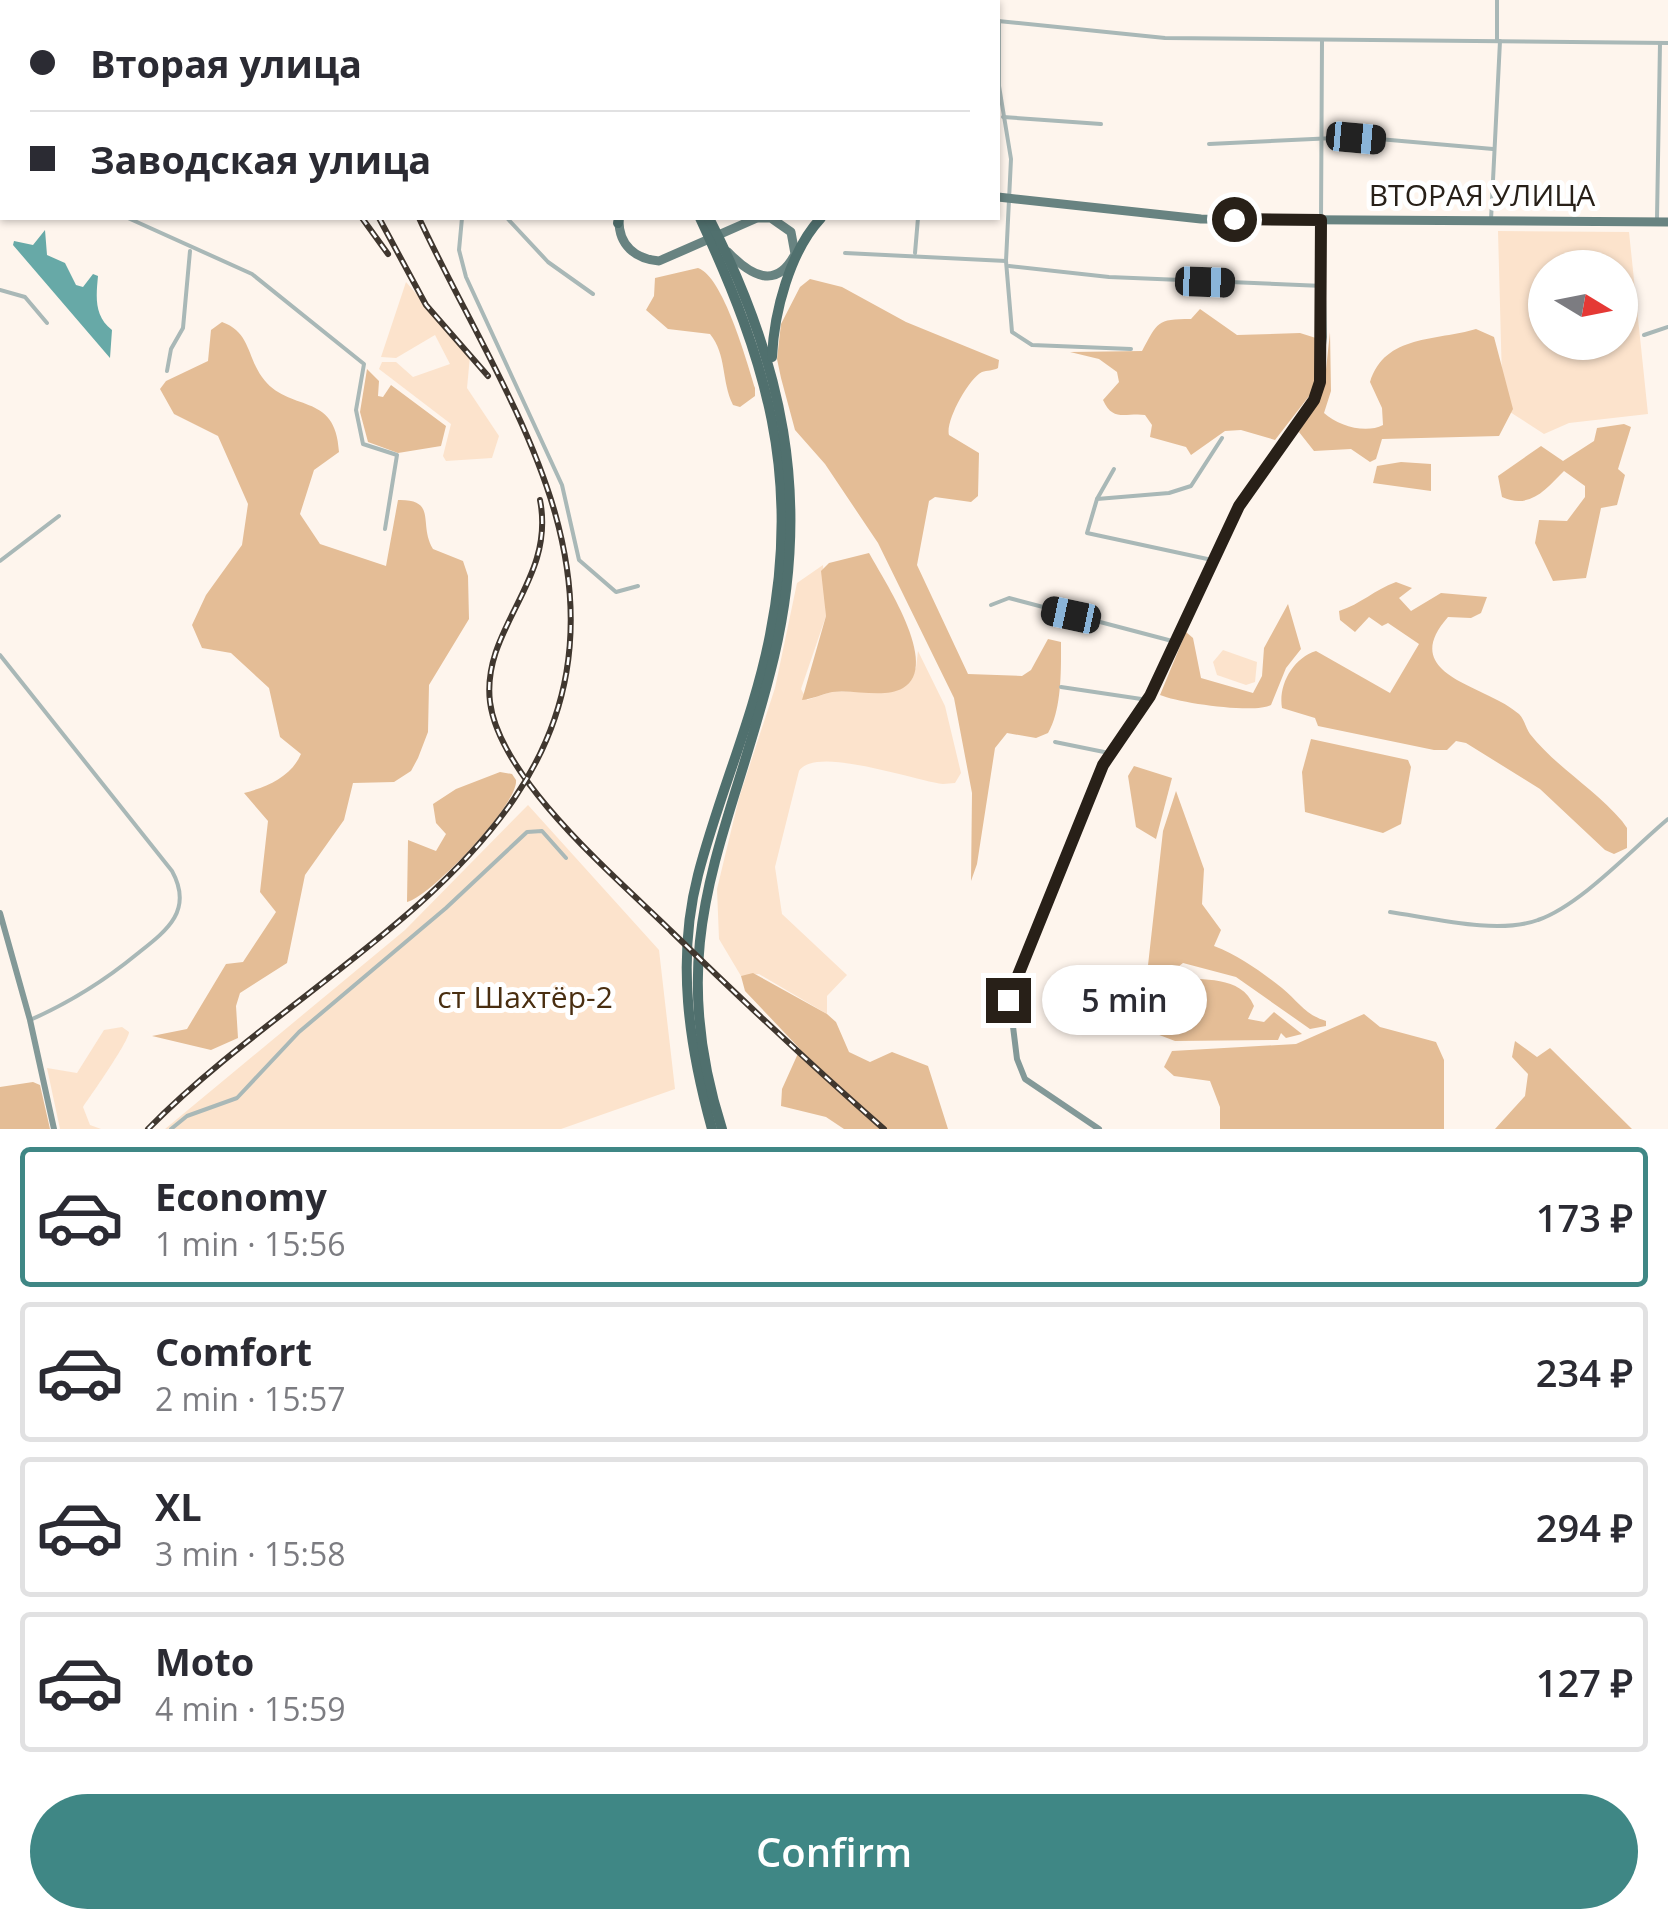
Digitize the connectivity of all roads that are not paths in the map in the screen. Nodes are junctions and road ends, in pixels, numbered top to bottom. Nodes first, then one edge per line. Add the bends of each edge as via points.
1 (1497, 0) edge
2 (1000, 21) edge
3 (1322, 40) junction
4 (1499, 41) junction
5 (1660, 43) junction
6 (1668, 43) edge
7 (1000, 84) edge
8 (1001, 115) edge
9 (1100, 124) dead end
10 (1324, 140) junction
11 (1209, 144) dead end
12 (1493, 149) junction
13 (1003, 197) edge
14 (132, 220) edge
15 (462, 220) edge
16 (509, 220) edge
17 (619, 220) edge
18 (701, 220) edge
19 (711, 220) edge
20 (753, 220) edge
21 (773, 220) edge
22 (820, 220) edge
23 (918, 220) edge
24 (1321, 220) junction
25 (1491, 220) junction
26 (1662, 222) edge
27 (190, 248) junction
28 (726, 250) junction
29 (845, 252) dead end
30 (915, 255) junction
31 (1006, 263) junction
32 (1323, 286) junction
33 (0, 290) edge
34 (594, 294) dead end
35 (47, 322) dead end
36 (1668, 327) edge
37 (1644, 335) dead end
38 (1131, 349) dead end
39 (772, 364) junction
40 (167, 371) dead end
41 (1222, 438) dead end
42 (1114, 469) dead end
43 (1098, 499) junction
44 (59, 516) dead end
45 (385, 529) dead end
46 (0, 560) edge
47 (1213, 560) junction
48 (638, 586) dead end
49 (991, 605) dead end
50 (1176, 642) junction
51 (0, 654) edge
52 (1062, 687) dead end
53 (1148, 700) junction
54 (1055, 742) dead end
55 (1110, 752) junction
56 (1668, 819) edge
57 (566, 858) dead end
58 (1390, 912) dead end
59 (0, 913) edge
60 (30, 1020) junction
61 (54, 1129) edge
62 (172, 1129) edge
63 (712, 1129) edge
64 (722, 1129) edge
65 (1099, 1129) edge

1 - 4 street
2 - 3 street via 1164,38
3 - 4 street
3 - 10 street
4 - 5 street
4 - 12 street
5 - 6 street
5 - 26 street
7 - 8 street
8 - 9 street
8 - 13 street via 1010,152
10 - 11 street
10 - 12 street
10 - 24 street
12 - 25 street
13 - 24 main road, ВТОРАЯ УЛИЦА via 1201,218
13 - 31 street
14 - 27 street
15 - 48 street via 466,278 562,485 579,560 616,592
16 - 34 street via 548,262
17 - 20 main road via 624,243 643,258 668,260
18 - 63 highway via 764,370 781,502 770,634 690,923 688,1008
19 - 28 highway
21 - 28 main road via 791,232 795,254 782,272 754,276
22 - 39 highway via 781,303
23 - 30 street
24 - 25 main road, ВТОРАЯ УЛИЦА
24 - 32 street
25 - 26 main road, ВТОРАЯ УЛИЦА
27 - 40 street via 184,328
27 - 45 street via 252,274 364,364 356,410 363,444 397,454
28 - 39 highway
29 - 30 street
30 - 31 street
31 - 32 street via 1109,277
31 - 38 street via 1009,326 1023,341
32 - 47 street via 1317,391 1251,486
33 - 35 street via 25,297
36 - 37 street
39 - 64 highway via 788,464 788,574 774,657 698,931 697,1012
41 - 43 street via 1191,486
42 - 43 street
43 - 47 street via 1087,533
44 - 46 street
47 - 50 street
49 - 50 street via 1009,598
50 - 53 street
51 - 60 street via 86,757 180,891 170,929 110,978
52 - 53 street
53 - 55 street
54 - 55 street
55 - 65 street via 1008,1000 1024,1079
56 - 58 street via 1538,920 1467,924
57 - 62 street via 542,831 526,832 299,1032 237,1098 187,1116
59 - 60 street
60 - 61 street

